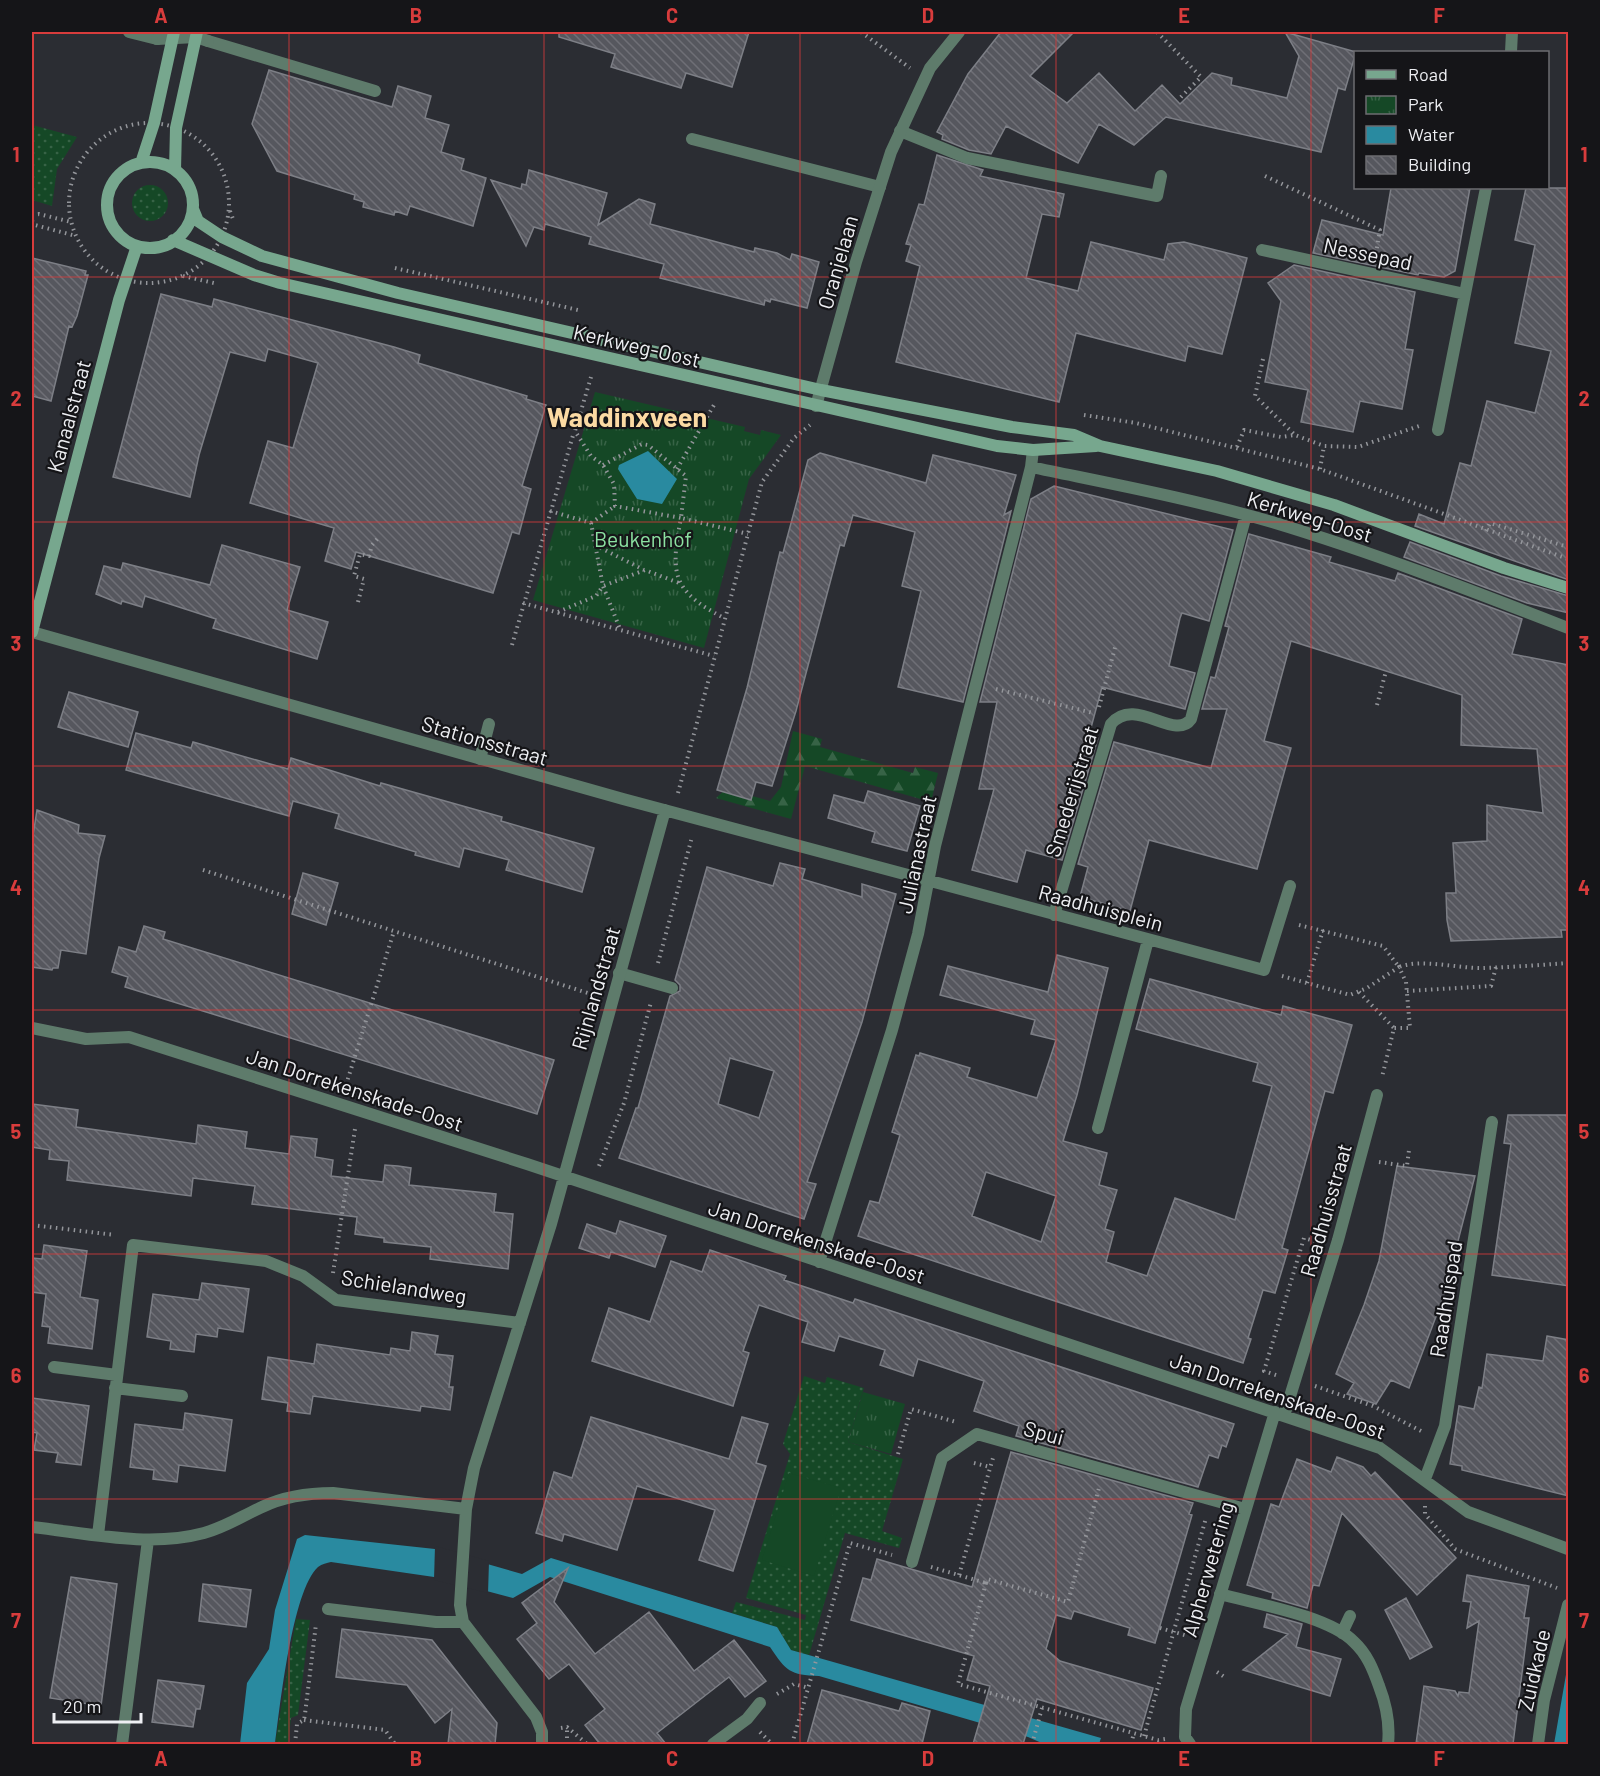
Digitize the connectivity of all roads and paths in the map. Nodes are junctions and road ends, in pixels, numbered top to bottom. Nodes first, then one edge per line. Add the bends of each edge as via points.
1 (129, 32) edge
2 (861, 32) edge
3 (959, 32) edge
4 (1157, 32) edge
5 (1512, 32) edge
6 (173, 34) edge
7 (196, 34) edge
8 (1510, 51) edge
9 (925, 79) junction
10 (375, 91) dead end
11 (1180, 98) dead end
12 (133, 125) dead end
13 (900, 131) junction
14 (193, 136) dead end
15 (692, 139) dead end
16 (141, 163) junction
17 (175, 170) junction
18 (1161, 176) dead end
19 (1265, 176) dead end
20 (880, 187) junction
21 (1486, 189) edge
22 (193, 209) junction
23 (230, 211) dead end
24 (32, 215) edge
25 (32, 221) edge
26 (71, 222) junction
27 (76, 236) junction
28 (173, 240) junction
29 (137, 246) junction
30 (1262, 250) dead end
31 (1372, 275) junction
32 (183, 276) dead end
33 (126, 280) junction
34 (1465, 294) junction
35 (1263, 359) dead end
36 (591, 377) dead end
37 (821, 390) junction
38 (714, 405) dead end
39 (816, 406) junction
40 (1438, 430) joint
41 (575, 431) junction
42 (1295, 435) junction
43 (1100, 446) junction
44 (1324, 446) junction
45 (1237, 447) dead end
46 (1033, 450) junction
47 (603, 465) junction
48 (1032, 466) junction
49 (677, 470) junction
50 (1320, 470) dead end
51 (615, 506) junction
52 (550, 511) junction
53 (1246, 515) junction
54 (681, 518) junction
55 (591, 523) junction
56 (1486, 531) dead end
57 (748, 534) junction
58 (378, 538) dead end
59 (594, 544) junction
60 (1569, 547) edge
61 (645, 570) junction
62 (679, 583) junction
63 (603, 586) junction
64 (1569, 588) edge
65 (358, 602) dead end
66 (523, 603) junction
67 (557, 612) junction
68 (724, 618) junction
69 (1569, 628) edge
70 (620, 629) junction
71 (32, 632) edge
72 (1116, 644) dead end
73 (512, 645) dead end
74 (714, 656) junction
75 (1386, 671) dead end
76 (977, 685) junction
77 (1377, 705) dead end
78 (489, 724) dead end
79 (480, 759) junction
80 (664, 810) junction
81 (697, 818) junction
82 (203, 870) dead end
83 (929, 880) junction
84 (1290, 886) dead end
85 (1054, 915) junction
86 (1279, 920) junction
87 (1323, 930) junction
88 (394, 931) junction
89 (1148, 940) junction
90 (1569, 963) edge
91 (1399, 967) junction
92 (1496, 968) junction
93 (1264, 970) junction
94 (619, 973) junction
95 (652, 982) junction
96 (1307, 983) junction
97 (672, 988) dead end
98 (1407, 991) junction
99 (1359, 992) junction
100 (612, 1001) junction
101 (32, 1028) edge
102 (1394, 1028) junction
103 (1377, 1095) joint
104 (340, 1104) junction
105 (361, 1111) junction
106 (1492, 1122) dead end
107 (1098, 1128) dead end
108 (1409, 1150) dead end
109 (1360, 1159) junction
110 (564, 1178) junction
111 (591, 1186) junction
112 (32, 1225) edge
113 (133, 1245) junction
114 (819, 1262) junction
115 (327, 1293) junction
116 (520, 1323) junction
117 (54, 1367) dead end
118 (117, 1375) junction
119 (115, 1388) junction
120 (182, 1396) dead end
121 (1280, 1414) junction
122 (971, 1437) junction
123 (998, 1440) junction
124 (898, 1454) dead end
125 (1105, 1469) junction
126 (1425, 1479) junction
127 (1211, 1500) junction
128 (466, 1509) junction
129 (1245, 1509) junction
130 (32, 1527) edge
131 (98, 1535) junction
132 (148, 1540) junction
133 (850, 1543) dead end
134 (1569, 1549) edge
135 (912, 1562) dead end
136 (959, 1575) dead end
137 (1558, 1589) dead end
138 (1220, 1594) junction
139 (1569, 1605) edge
140 (328, 1609) joint
141 (1350, 1616) dead end
142 (463, 1622) junction
143 (1160, 1628) dead end
144 (1173, 1632) junction
145 (1342, 1633) junction
146 (1206, 1642) junction
147 (809, 1687) junction
148 (760, 1703) joint
149 (1042, 1708) junction
150 (304, 1720) junction
151 (567, 1727) junction
152 (1134, 1733) junction
153 (1144, 1736) junction
154 (542, 1738) edge
155 (1187, 1741) edge
156 (122, 1744) edge
157 (295, 1744) edge
158 (395, 1744) edge
159 (567, 1744) edge
160 (587, 1744) edge
161 (713, 1744) edge
162 (792, 1744) edge
163 (1033, 1744) edge
164 (1131, 1744) edge
165 (1388, 1744) edge
166 (1538, 1744) edge

1 - 6 street via 157,39
2 - 9 path
3 - 9 street, Oranjelaan
4 - 11 path via 1201,77
5 - 8 street
6 - 7 street
6 - 16 main road
7 - 10 street via 208,41
7 - 17 main road via 176,128
9 - 13 street, Oranjelaan
12 - 26 path via 100,141 78,166 69,200
13 - 18 street via 967,158 1157,196
13 - 20 street, Oranjelaan
14 - 23 path via 220,166 230,195
15 - 20 street
16 - 17 main road via 156,162
16 - 29 main road via 116,178 107,200 111,224
17 - 22 main road via 188,185
19 - 31 path via 1380,230
20 - 37 street, Oranjelaan
21 - 34 street
22 - 28 main road via 187,226
22 - 37 main road, Kerkweg-Oost via 198,221 262,256 398,293
24 - 26 path
25 - 27 path
26 - 27 path
27 - 33 path via 96,263
28 - 29 main road via 157,247
28 - 39 main road, Kerkweg-Oost via 280,283
29 - 33 main road, Kanaalstraat
30 - 31 street, Nessepad
31 - 34 street, Nessepad
32 - 33 path via 154,283
33 - 71 main road, Kanaalstraat
34 - 40 street
35 - 42 path via 1255,396
36 - 41 path
37 - 39 street, Oranjelaan
37 - 43 main road, Kerkweg-Oost via 1074,435
38 - 49 path
39 - 46 main road, Kerkweg-Oost via 998,446
39 - 57 path via 810,426 794,438 762,482
40 - 44 path via 1416,426 1358,447
41 - 47 path via 591,456
41 - 52 path
42 - 44 path
42 - 45 path via 1281,437 1244,430
43 - 46 main road, Kerkweg-Oost
43 - 64 main road, Kerkweg-Oost via 1288,490
44 - 50 path
46 - 48 street, Julianastraat
47 - 49 path via 642,444 653,448
47 - 51 path via 614,484
48 - 53 street, Kerkweg-Oost
48 - 76 street, Julianastraat
49 - 54 path via 686,476
51 - 54 path
51 - 55 path
52 - 55 path
52 - 66 path
53 - 69 street, Kerkweg-Oost via 1420,571
53 - 85 street, Smederijstraat via 1191,719 1178,726 1128,713 1117,716 1111,724
54 - 57 path
54 - 62 path via 674,553
55 - 59 path
56 - 60 path via 1490,523
57 - 68 path
58 - 65 path via 369,556 358,554 354,576 364,579
59 - 61 path
59 - 63 path
61 - 62 path
61 - 63 path
62 - 68 path via 694,602
63 - 67 path via 596,596
63 - 70 path
66 - 67 path
66 - 73 path
67 - 70 path
68 - 74 path
70 - 74 path
71 - 79 street, Stationsstraat
72 - 76 path via 1098,714
74 - 80 path via 677,795
75 - 77 path
76 - 83 street, Julianastraat
78 - 79 street
79 - 80 street, Stationsstraat
80 - 81 street, Stationsstraat
80 - 94 street, Rijnlandstraat
81 - 83 street, Stationsstraat
81 - 95 path
82 - 88 path
83 - 85 street, Raadhuisplein
83 - 114 street, Julianastraat via 895,1020
84 - 86 street
85 - 89 street, Raadhuisplein
86 - 87 path
86 - 93 street
87 - 91 path via 1383,946
87 - 96 path
88 - 100 path
88 - 104 path
89 - 93 street, Raadhuisplein
89 - 107 street
90 - 92 path
91 - 92 path via 1411,962 1447,968
91 - 98 path
91 - 99 path
92 - 98 path via 1491,986
93 - 96 path
94 - 95 street
94 - 100 street, Rijnlandstraat
95 - 97 street
95 - 111 path via 654,991 624,1103
96 - 99 path via 1350,995
98 - 102 path via 1410,1028
99 - 102 path
100 - 110 street, Rijnlandstraat
101 - 104 street, Jan Dorrekenskade-Oost via 86,1039 129,1037
102 - 103 path
103 - 109 street, Raadhuisstraat
104 - 105 street, Jan Dorrekenskade-Oost
105 - 110 street, Jan Dorrekenskade-Oost
105 - 115 path via 353,1137 337,1259
106 - 126 street, Raadhuispad via 1445,1426
108 - 109 path via 1407,1166
109 - 121 street, Raadhuisstraat
110 - 111 street, Jan Dorrekenskade-Oost
110 - 116 street
111 - 114 street, Jan Dorrekenskade-Oost
112 - 113 path via 125,1237
113 - 115 street, Schielandweg via 266,1261 303,1276
113 - 118 street
114 - 121 street, Jan Dorrekenskade-Oost
115 - 116 street, Schielandweg via 336,1300
116 - 128 street via 474,1468
117 - 118 street
118 - 119 street
119 - 120 street
119 - 131 street
121 - 126 street, Jan Dorrekenskade-Oost via 1380,1448
121 - 129 street, Alpherwetering
122 - 123 street, Spui via 977,1434
122 - 124 path via 962,1424 911,1409
122 - 135 street via 942,1458
123 - 125 street, Spui
123 - 136 path
125 - 127 street, Spui
125 - 149 path via 1068,1602 987,1579 958,1684
126 - 134 street, Jan Dorrekenskade-Oost via 1468,1512
126 - 137 path via 1425,1514 1455,1549
127 - 129 street, Spui
127 - 144 path
128 - 132 street via 313,1493 278,1501 228,1526 202,1534
128 - 142 street
129 - 138 street, Alpherwetering
130 - 131 street
131 - 132 street
132 - 156 street
133 - 147 path
138 - 145 street via 1331,1625
138 - 146 street, Alpherwetering
139 - 166 street, Zuidkade via 1544,1700
140 - 142 street
140 - 150 path via 316,1623
141 - 145 street
142 - 154 street via 536,1717
143 - 144 path
144 - 146 path
144 - 153 path
145 - 165 street via 1354,1641 1371,1663 1382,1694
146 - 155 street, Alpherwetering via 1186,1709
147 - 148 path via 794,1684
147 - 162 path
148 - 161 street via 747,1719
149 - 152 path
149 - 163 path
150 - 157 path via 297,1724
150 - 158 path via 385,1730
151 - 154 path
151 - 159 path
151 - 160 path
152 - 153 path
152 - 164 path
153 - 155 path

